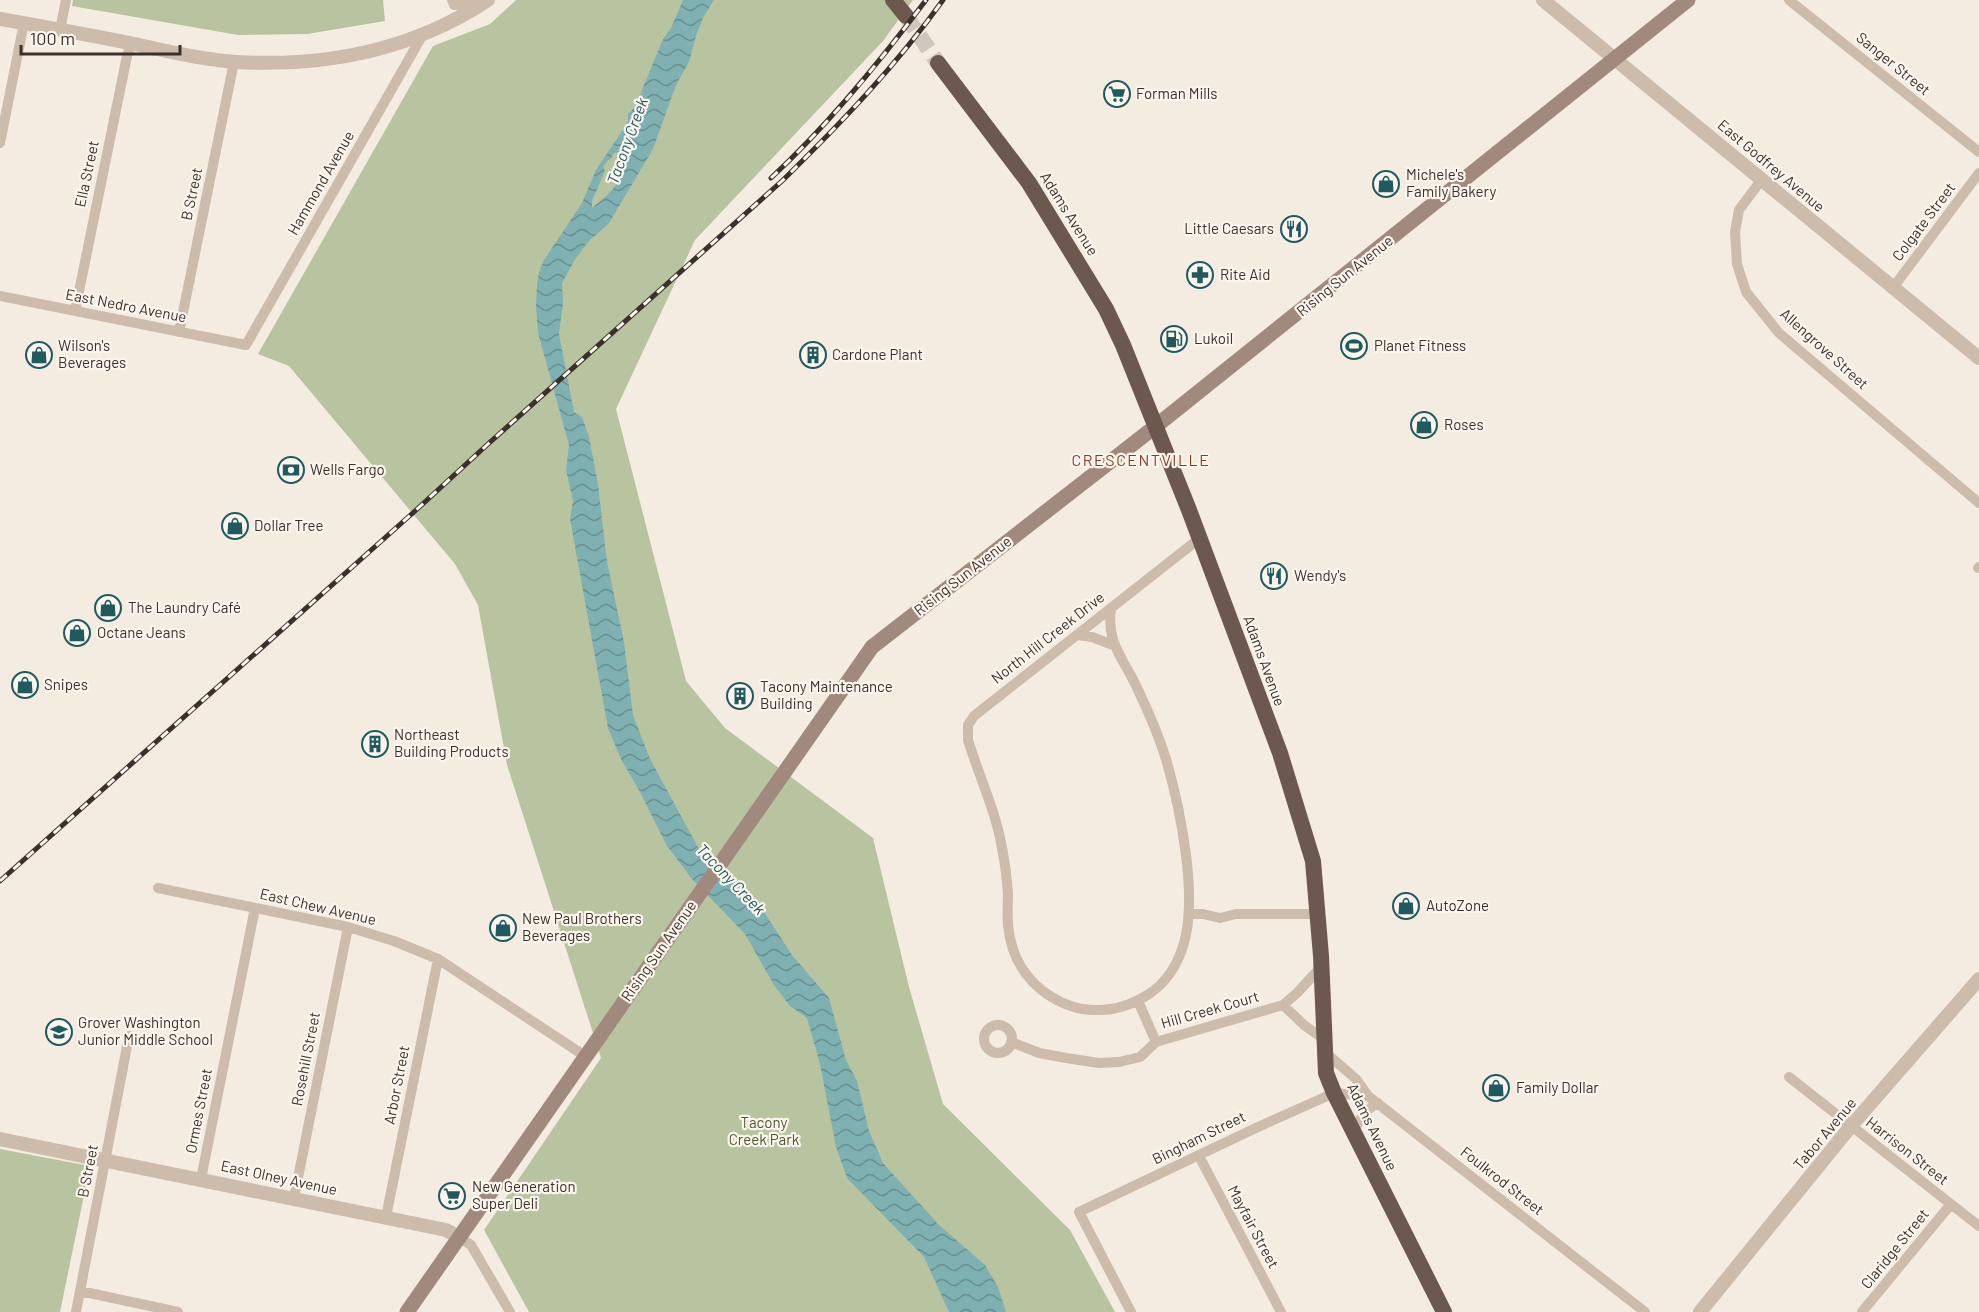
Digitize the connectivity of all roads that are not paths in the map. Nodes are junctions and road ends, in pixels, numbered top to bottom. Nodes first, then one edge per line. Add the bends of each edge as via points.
1 (66, 0) edge
2 (452, 0) edge
3 (893, 0) edge
4 (1543, 0) edge
5 (1688, 0) edge
6 (1789, 0) edge
7 (485, 2) edge
8 (906, 16) tunnel mouth
9 (0, 19) edge
10 (24, 24) junction
11 (60, 30) junction
12 (422, 36) junction
13 (131, 44) junction
14 (1615, 58) junction
15 (234, 62) junction
16 (938, 63) tunnel mouth
17 (0, 142) edge
18 (1979, 152) edge
19 (1979, 173) edge
20 (1762, 179) junction
21 (1892, 289) junction
22 (0, 297) edge
23 (75, 311) junction
24 (179, 332) junction
25 (246, 345) joint
26 (1979, 358) edge
27 (1156, 426) junction
28 (1979, 503) edge
29 (1200, 538) junction
30 (1111, 608) junction
31 (1078, 635) junction
32 (1113, 645) junction
33 (158, 888) dead end
34 (255, 908) junction
35 (1189, 914) junction
36 (1318, 914) junction
37 (348, 927) junction
38 (438, 959) junction
39 (1322, 966) junction
40 (1979, 979) edge
41 (1138, 1001) junction
42 (1283, 1005) junction
43 (129, 1036) dead end
44 (1011, 1042) dead end
45 (1156, 1042) junction
46 (1325, 1047) junction
47 (585, 1056) junction
48 (1789, 1077) dead end
49 (1334, 1093) junction
50 (1368, 1096) junction
51 (1378, 1103) junction
52 (1851, 1126) junction
53 (1354, 1132) junction
54 (0, 1139) edge
55 (1199, 1155) junction
56 (105, 1160) junction
57 (201, 1179) junction
58 (294, 1198) junction
59 (1951, 1204) junction
60 (386, 1217) junction
61 (1979, 1226) edge
62 (459, 1237) junction
63 (80, 1291) junction
64 (76, 1312) edge
65 (178, 1312) edge
66 (407, 1312) edge
67 (510, 1312) edge
68 (1131, 1312) edge
69 (1281, 1312) edge
70 (1444, 1312) edge
71 (1645, 1312) edge
72 (1700, 1312) edge
73 (1862, 1312) edge

1 - 11 street
2 - 7 street via 454,4
3 - 8 highway
4 - 14 street, East Godfrey Avenue
5 - 14 main road, Rising Sun Avenue
6 - 18 street, Sanger Street
7 - 12 street
9 - 10 street
10 - 11 street
10 - 17 street
11 - 13 street
12 - 15 street via 333,58
12 - 25 street, Hammond Avenue
13 - 15 street
13 - 23 street, Ella Street
14 - 20 street, East Godfrey Avenue
14 - 27 main road, Rising Sun Avenue
15 - 24 street, B Street
16 - 27 highway, Adams Avenue via 1054,222 1113,324
19 - 21 street, Colgate Street
20 - 21 street, East Godfrey Avenue
20 - 28 street, Allengrove Street via 1739,210 1735,232 1737,264 1746,292 1779,333
21 - 26 street, East Godfrey Avenue
22 - 23 street, East Nedro Avenue
23 - 24 street, East Nedro Avenue
24 - 25 street, East Nedro Avenue
27 - 29 highway, Adams Avenue
27 - 47 main road, Rising Sun Avenue via 872,647
29 - 30 street, North Hill Creek Drive
29 - 36 highway, Adams Avenue via 1300,813 1313,861
30 - 31 street, North Hill Creek Drive
30 - 32 street
31 - 32 street
31 - 41 street, North Hill Creek Drive via 974,716 968,725 968,740 1002,846 1010,943 1018,964 1041,990 1071,1006 1112,1009
32 - 35 street via 1138,690 1165,758 1182,832
33 - 34 street, East Chew Avenue
34 - 37 street, East Chew Avenue
34 - 57 street, Ormes Street
35 - 36 street via 1220,918 1236,914
35 - 41 street via 1185,940 1174,968 1156,989
36 - 39 highway, Adams Avenue
37 - 38 street, East Chew Avenue
37 - 58 street, Rosehill Street
38 - 47 street, East Chew Avenue
38 - 60 street, Arbor Street
39 - 42 street, Hill Creek Court
39 - 46 highway, Adams Avenue
40 - 52 street, Tabor Avenue
41 - 45 street
42 - 45 street, Hill Creek Court
42 - 46 street, Hill Creek Court
43 - 56 street, B Street
44 - 45 street, Hill Creek Court via 1038,1053 1099,1063 1140,1057
46 - 49 highway, Adams Avenue via 1326,1073
46 - 50 street, Hill Creek Court
47 - 62 main road, Rising Sun Avenue
48 - 52 street, Harrison Street
49 - 50 street, Foulkrod Street
49 - 53 highway, Adams Avenue
49 - 55 street, Bingham Street
50 - 51 street, Foulkrod Street
51 - 53 street via 1361,1116
51 - 71 street, Foulkrod Street
52 - 59 street, Harrison Street
52 - 72 street, Tabor Avenue
53 - 70 highway, Adams Avenue
54 - 56 street, East Olney Avenue
55 - 68 street, Bingham Street via 1078,1212
55 - 69 street, Mayfair Street
56 - 57 street, East Olney Avenue
56 - 63 street, B Street
57 - 58 street, East Olney Avenue
58 - 60 street, East Olney Avenue
59 - 61 street, Harrison Street
59 - 73 street, Claridge Street
60 - 62 street, East Olney Avenue via 446,1230
62 - 66 main road, Rising Sun Avenue
62 - 67 street, East Olney Avenue via 471,1245
63 - 64 street, B Street
63 - 65 street

